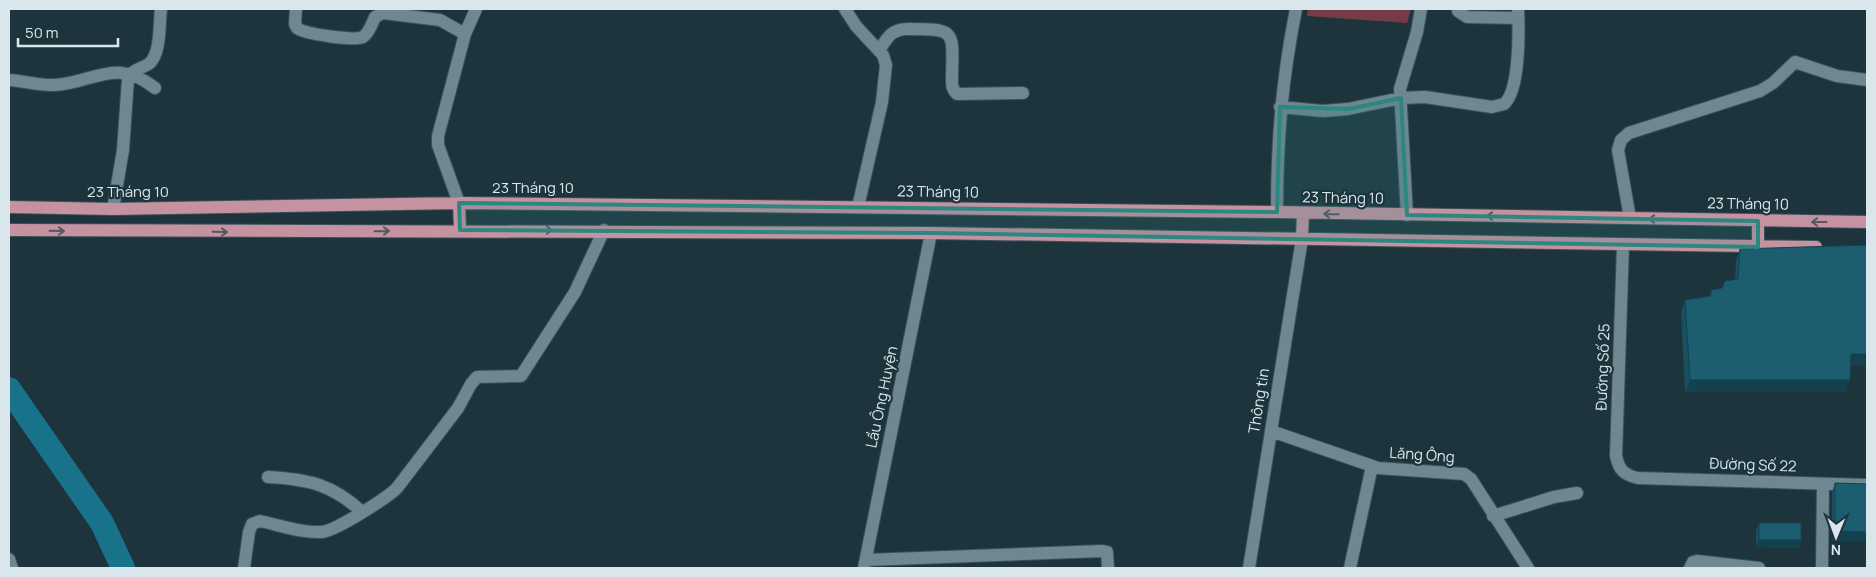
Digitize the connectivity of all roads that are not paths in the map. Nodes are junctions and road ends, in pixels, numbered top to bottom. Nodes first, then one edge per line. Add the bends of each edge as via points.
1 (161, 9) edge
2 (296, 9) edge
3 (476, 9) edge
4 (845, 9) edge
5 (1296, 9) edge
6 (1421, 9) edge
7 (1458, 9) edge
8 (1518, 13) edge
9 (465, 34) junction
10 (880, 51) junction
11 (130, 74) junction
12 (9, 80) edge
13 (1867, 80) edge
14 (155, 88) dead end
15 (1023, 93) dead end
16 (1401, 98) junction
17 (1280, 107) junction
18 (459, 204) junction
19 (9, 207) edge
20 (858, 207) junction
21 (113, 209) junction
22 (1277, 212) junction
23 (1303, 213) junction
24 (1408, 215) junction
25 (1630, 218) junction
26 (1758, 221) junction
27 (1867, 222) edge
28 (9, 230) edge
29 (460, 230) junction
30 (604, 230) junction
31 (930, 233) junction
32 (1302, 239) junction
33 (1623, 245) junction
34 (1758, 246) junction
35 (1828, 247) edge
36 (1271, 432) junction
37 (1372, 466) junction
38 (268, 477) dead end
39 (1638, 478) joint
40 (1823, 484) junction
41 (1867, 485) edge
42 (1577, 493) dead end
43 (362, 512) junction
44 (1493, 516) junction
45 (9, 560) edge
46 (865, 564) edge
47 (12, 568) edge
48 (244, 568) edge
49 (1108, 568) edge
50 (1249, 568) edge
51 (1350, 568) edge
52 (1528, 568) edge
53 (1690, 568) edge
54 (1759, 568) edge
55 (1822, 568) edge

1 - 11 street via 154,56 150,63
2 - 9 street via 297,28 313,33 359,38 367,34 375,17 383,13 440,20
3 - 9 street
4 - 10 street
5 - 17 street
6 - 16 street via 1402,80
7 - 8 street via 1467,17
8 - 16 street via 1513,89 1504,104 1492,107 1425,97
9 - 18 street via 438,136 438,146
10 - 15 street via 888,36 895,31 942,30 953,40 952,87 957,94
10 - 20 street via 886,75
11 - 12 street via 99,74 51,85
11 - 14 street via 139,76
11 - 21 street via 126,88 124,150
13 - 25 street via 1838,76 1795,62 1760,91 1629,133 1621,140 1618,150
16 - 17 street via 1322,111
16 - 24 street
17 - 22 street
18 - 20 main road, 23 Tháng 10
18 - 21 main road, 23 Tháng 10
18 - 29 main road
19 - 21 main road, 23 Tháng 10
20 - 22 main road, 23 Tháng 10
22 - 23 main road, 23 Tháng 10
24 -> 23 main road, 23 Tháng 10
23 - 32 main road
25 -> 24 main road, 23 Tháng 10
26 -> 25 main road, 23 Tháng 10
27 -> 26 main road, 23 Tháng 10
26 - 34 main road
28 -> 29 main road via 238,233
29 -> 30 main road
30 - 31 main road
30 - 43 street via 575,292 524,373 517,378 477,377 458,408 397,488
31 - 32 main road
31 - 46 street, Lầu Ông Huyện
32 - 33 main road
32 - 36 street, Thông tin
33 - 34 main road
33 - 39 street, Đường Số 25 via 1616,456 1620,470
34 - 35 main road
36 - 37 street, Lăng Ông
36 - 50 street, Thông tin
37 - 44 street, Lăng Ông via 1464,474 1471,479
37 - 51 street
38 - 43 street via 320,485 341,494
39 - 40 street, Đường Số 22
40 - 41 street, Đường Số 22
40 - 55 street
42 - 44 street
43 - 48 street via 323,532 255,522 250,526
44 - 52 street, Lăng Ông
45 - 47 street
46 - 49 street via 1102,551 1106,552
53 - 54 street via 1697,561

